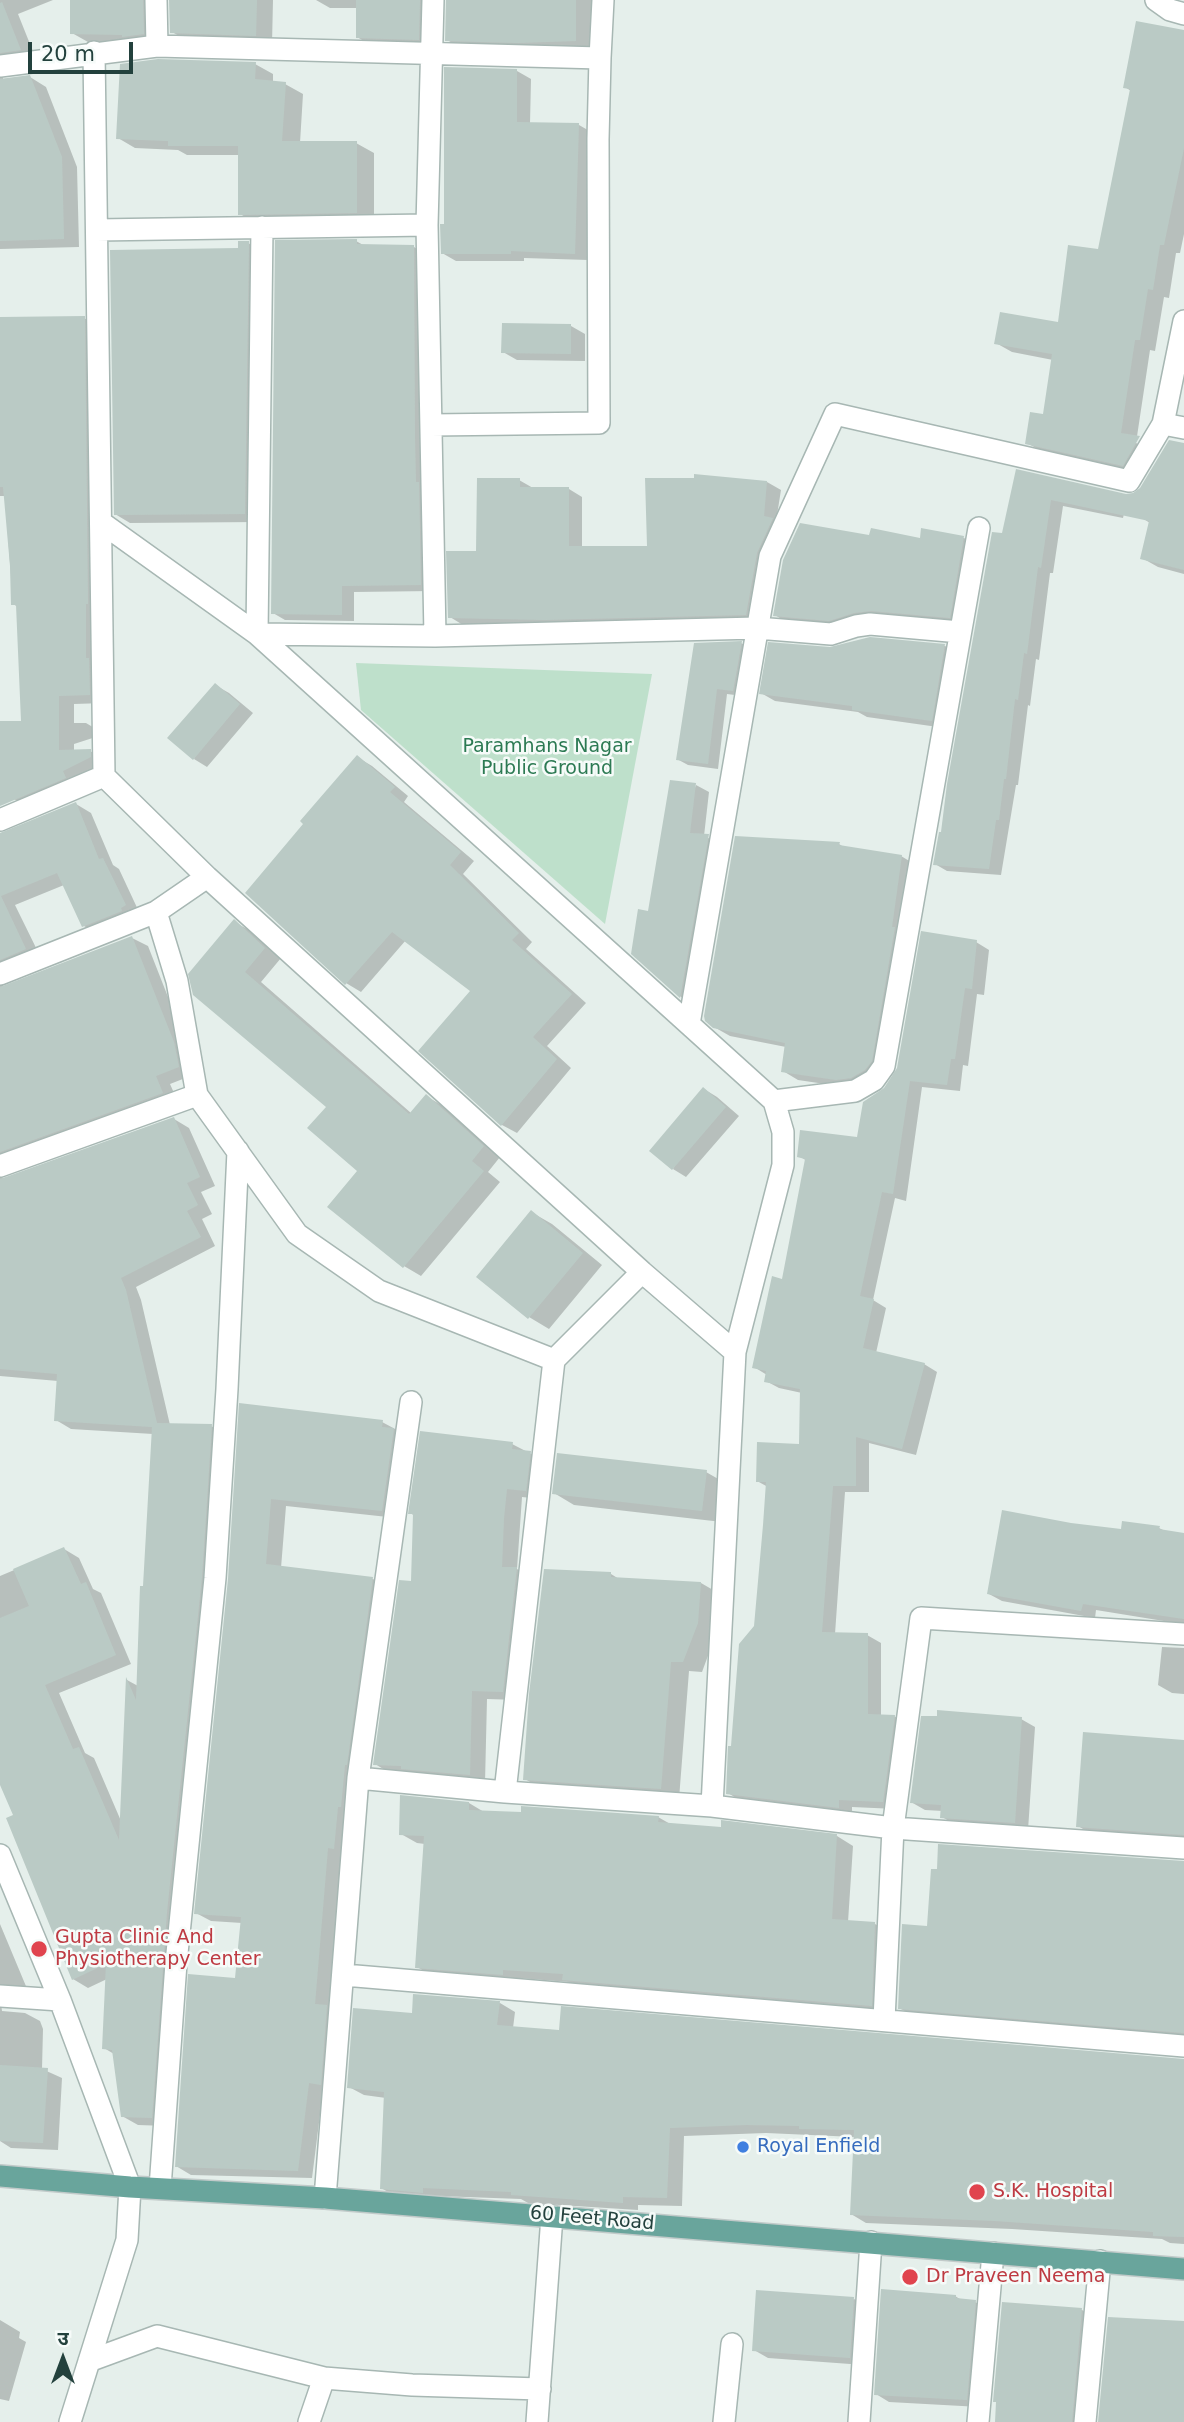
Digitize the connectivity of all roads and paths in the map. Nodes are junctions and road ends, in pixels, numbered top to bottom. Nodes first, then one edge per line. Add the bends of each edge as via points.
1 (156, 0) edge
2 (433, 0) edge
3 (603, 0) edge
4 (1156, 0) edge
5 (1184, 13) edge
6 (157, 46) junction
7 (94, 52) junction
8 (432, 54) junction
9 (600, 58) junction
10 (0, 66) edge
11 (427, 225) junction
12 (262, 227) junction
13 (97, 230) junction
14 (1184, 321) edge
15 (431, 425) junction
16 (1174, 426) edge
17 (102, 523) junction
18 (979, 528) dead end
19 (757, 628) junction
20 (960, 632) junction
21 (257, 634) junction
22 (435, 636) junction
23 (104, 776) junction
24 (0, 820) edge
25 (206, 877) junction
26 (156, 912) junction
27 (0, 974) edge
28 (689, 1024) junction
29 (197, 1095) junction
30 (774, 1101) junction
31 (238, 1151) junction
32 (0, 1166) edge
33 (642, 1272) junction
34 (735, 1352) junction
35 (554, 1360) junction
36 (411, 1402) dead end
37 (1184, 1634) edge
38 (358, 1778) junction
39 (505, 1793) junction
40 (712, 1806) junction
41 (893, 1828) junction
42 (1184, 1848) edge
43 (0, 1855) edge
44 (344, 1975) junction
45 (0, 1996) edge
46 (60, 2000) junction
47 (884, 2020) junction
48 (1184, 2046) edge
49 (0, 2176) edge
50 (130, 2187) junction
51 (160, 2188) junction
52 (326, 2198) junction
53 (552, 2216) junction
54 (871, 2242) junction
55 (993, 2253) junction
56 (1100, 2261) junction
57 (1184, 2269) edge
58 (732, 2344) dead end
59 (89, 2361) junction
60 (324, 2378) junction
61 (540, 2389) junction
62 (69, 2422) edge
63 (309, 2422) edge
64 (537, 2422) edge
65 (724, 2422) edge
66 (859, 2422) edge
67 (978, 2422) edge
68 (1085, 2422) edge

1 - 6 street
2 - 8 street
3 - 9 street
4 - 5 street
6 - 7 street
6 - 8 street
7 - 10 street
7 - 13 street
8 - 9 street
8 - 11 street
9 - 15 street via 599,422
11 - 12 street
11 - 15 street
12 - 13 street
12 - 21 street
13 - 17 street
14 - 16 street
15 - 22 street
16 - 19 street via 1129,481 835,414 770,556
17 - 21 street
17 - 23 street
18 - 20 street
19 - 20 street via 831,634 870,624
19 - 22 street
19 - 28 street
20 - 30 street via 884,1066 874,1080 855,1091
21 - 22 street
21 - 28 street
23 - 24 street
23 - 25 street
25 - 26 street
25 - 33 street
26 - 27 street
26 - 29 street via 182,1002
28 - 30 street
29 - 31 street
29 - 32 street
30 - 34 street via 783,1132 783,1165
31 - 35 street via 297,1234 346,1270 379,1291
31 - 51 street via 215,1578 176,1963
33 - 34 street
33 - 35 street
34 - 40 street
35 - 39 street
36 - 38 street
37 - 41 street via 921,1618
38 - 39 street
38 - 44 street
39 - 40 street
40 - 41 street
41 - 42 street
41 - 47 street
43 - 46 street
44 - 47 street
44 - 52 street
45 - 46 street
46 - 50 street
47 - 48 street
49 - 50 main road, 60 Feet Road
50 - 51 main road, 60 Feet Road
50 - 59 street via 127,2240
51 - 52 main road, 60 Feet Road
52 - 53 main road, 60 Feet Road
53 - 54 main road, 60 Feet Road
53 - 61 street
54 - 55 main road, 60 Feet Road
54 - 66 street
55 - 56 main road, 60 Feet Road
55 - 67 street
56 - 57 main road, 60 Feet Road
56 - 68 street
58 - 65 street
59 - 60 street via 158,2336
59 - 62 street
60 - 61 street
60 - 63 street
61 - 64 street

